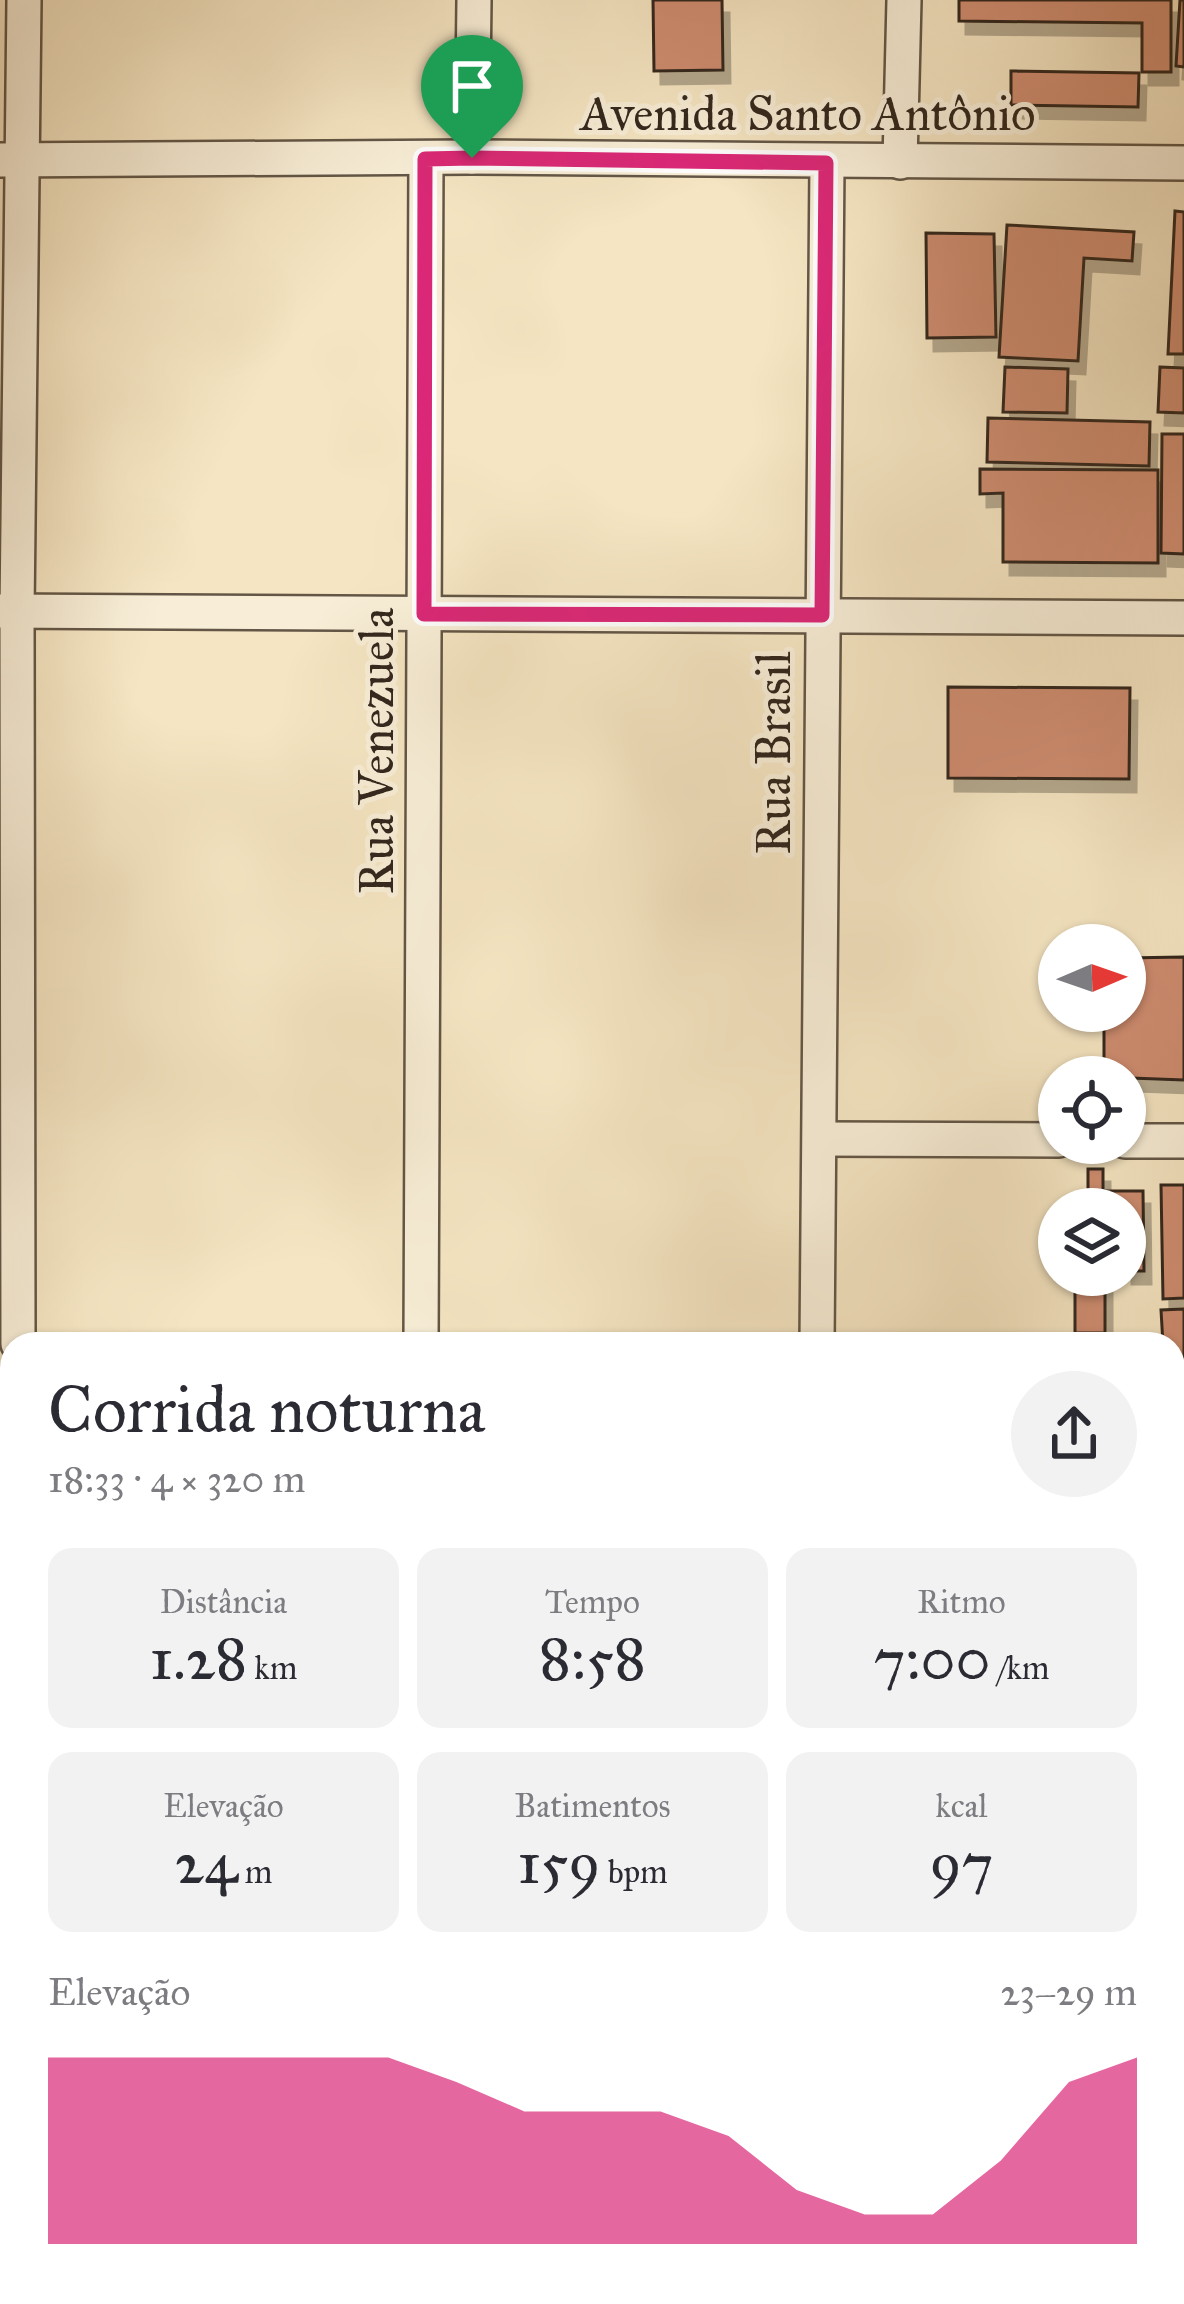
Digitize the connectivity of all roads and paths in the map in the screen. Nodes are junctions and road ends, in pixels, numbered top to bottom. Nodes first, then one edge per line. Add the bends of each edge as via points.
1 (25, 0) edge
2 (474, 0) edge
3 (904, 0) edge
4 (472, 158) junction
5 (425, 159) junction
6 (12, 160) edge
7 (900, 162) junction
8 (826, 163) junction
9 (1184, 163) edge
10 (9, 611) edge
11 (424, 614) junction
12 (822, 615) junction
13 (1184, 618) edge
14 (820, 1138) junction
15 (1038, 1140) edge
16 (1146, 1141) edge
17 (1184, 1141) edge
18 (18, 1332) edge
19 (421, 1332) edge
20 (817, 1332) edge

1 - 6 street
2 - 4 street
3 - 7 street
4 - 5 street, Avenida Santo Antônio
4 - 8 street, Avenida Santo Antônio
5 - 6 street, Avenida Santo Antônio
5 - 11 street, Rua Venezuela
6 - 10 street
7 - 8 street, Avenida Santo Antônio
7 - 9 street, Avenida Santo Antônio
8 - 12 street, Rua Brasil
10 - 11 street
10 - 18 street
11 - 12 street
11 - 19 street, Rua Venezuela
12 - 13 street
12 - 14 street, Rua Brasil
14 - 15 street
14 - 20 street, Rua Brasil
16 - 17 street

